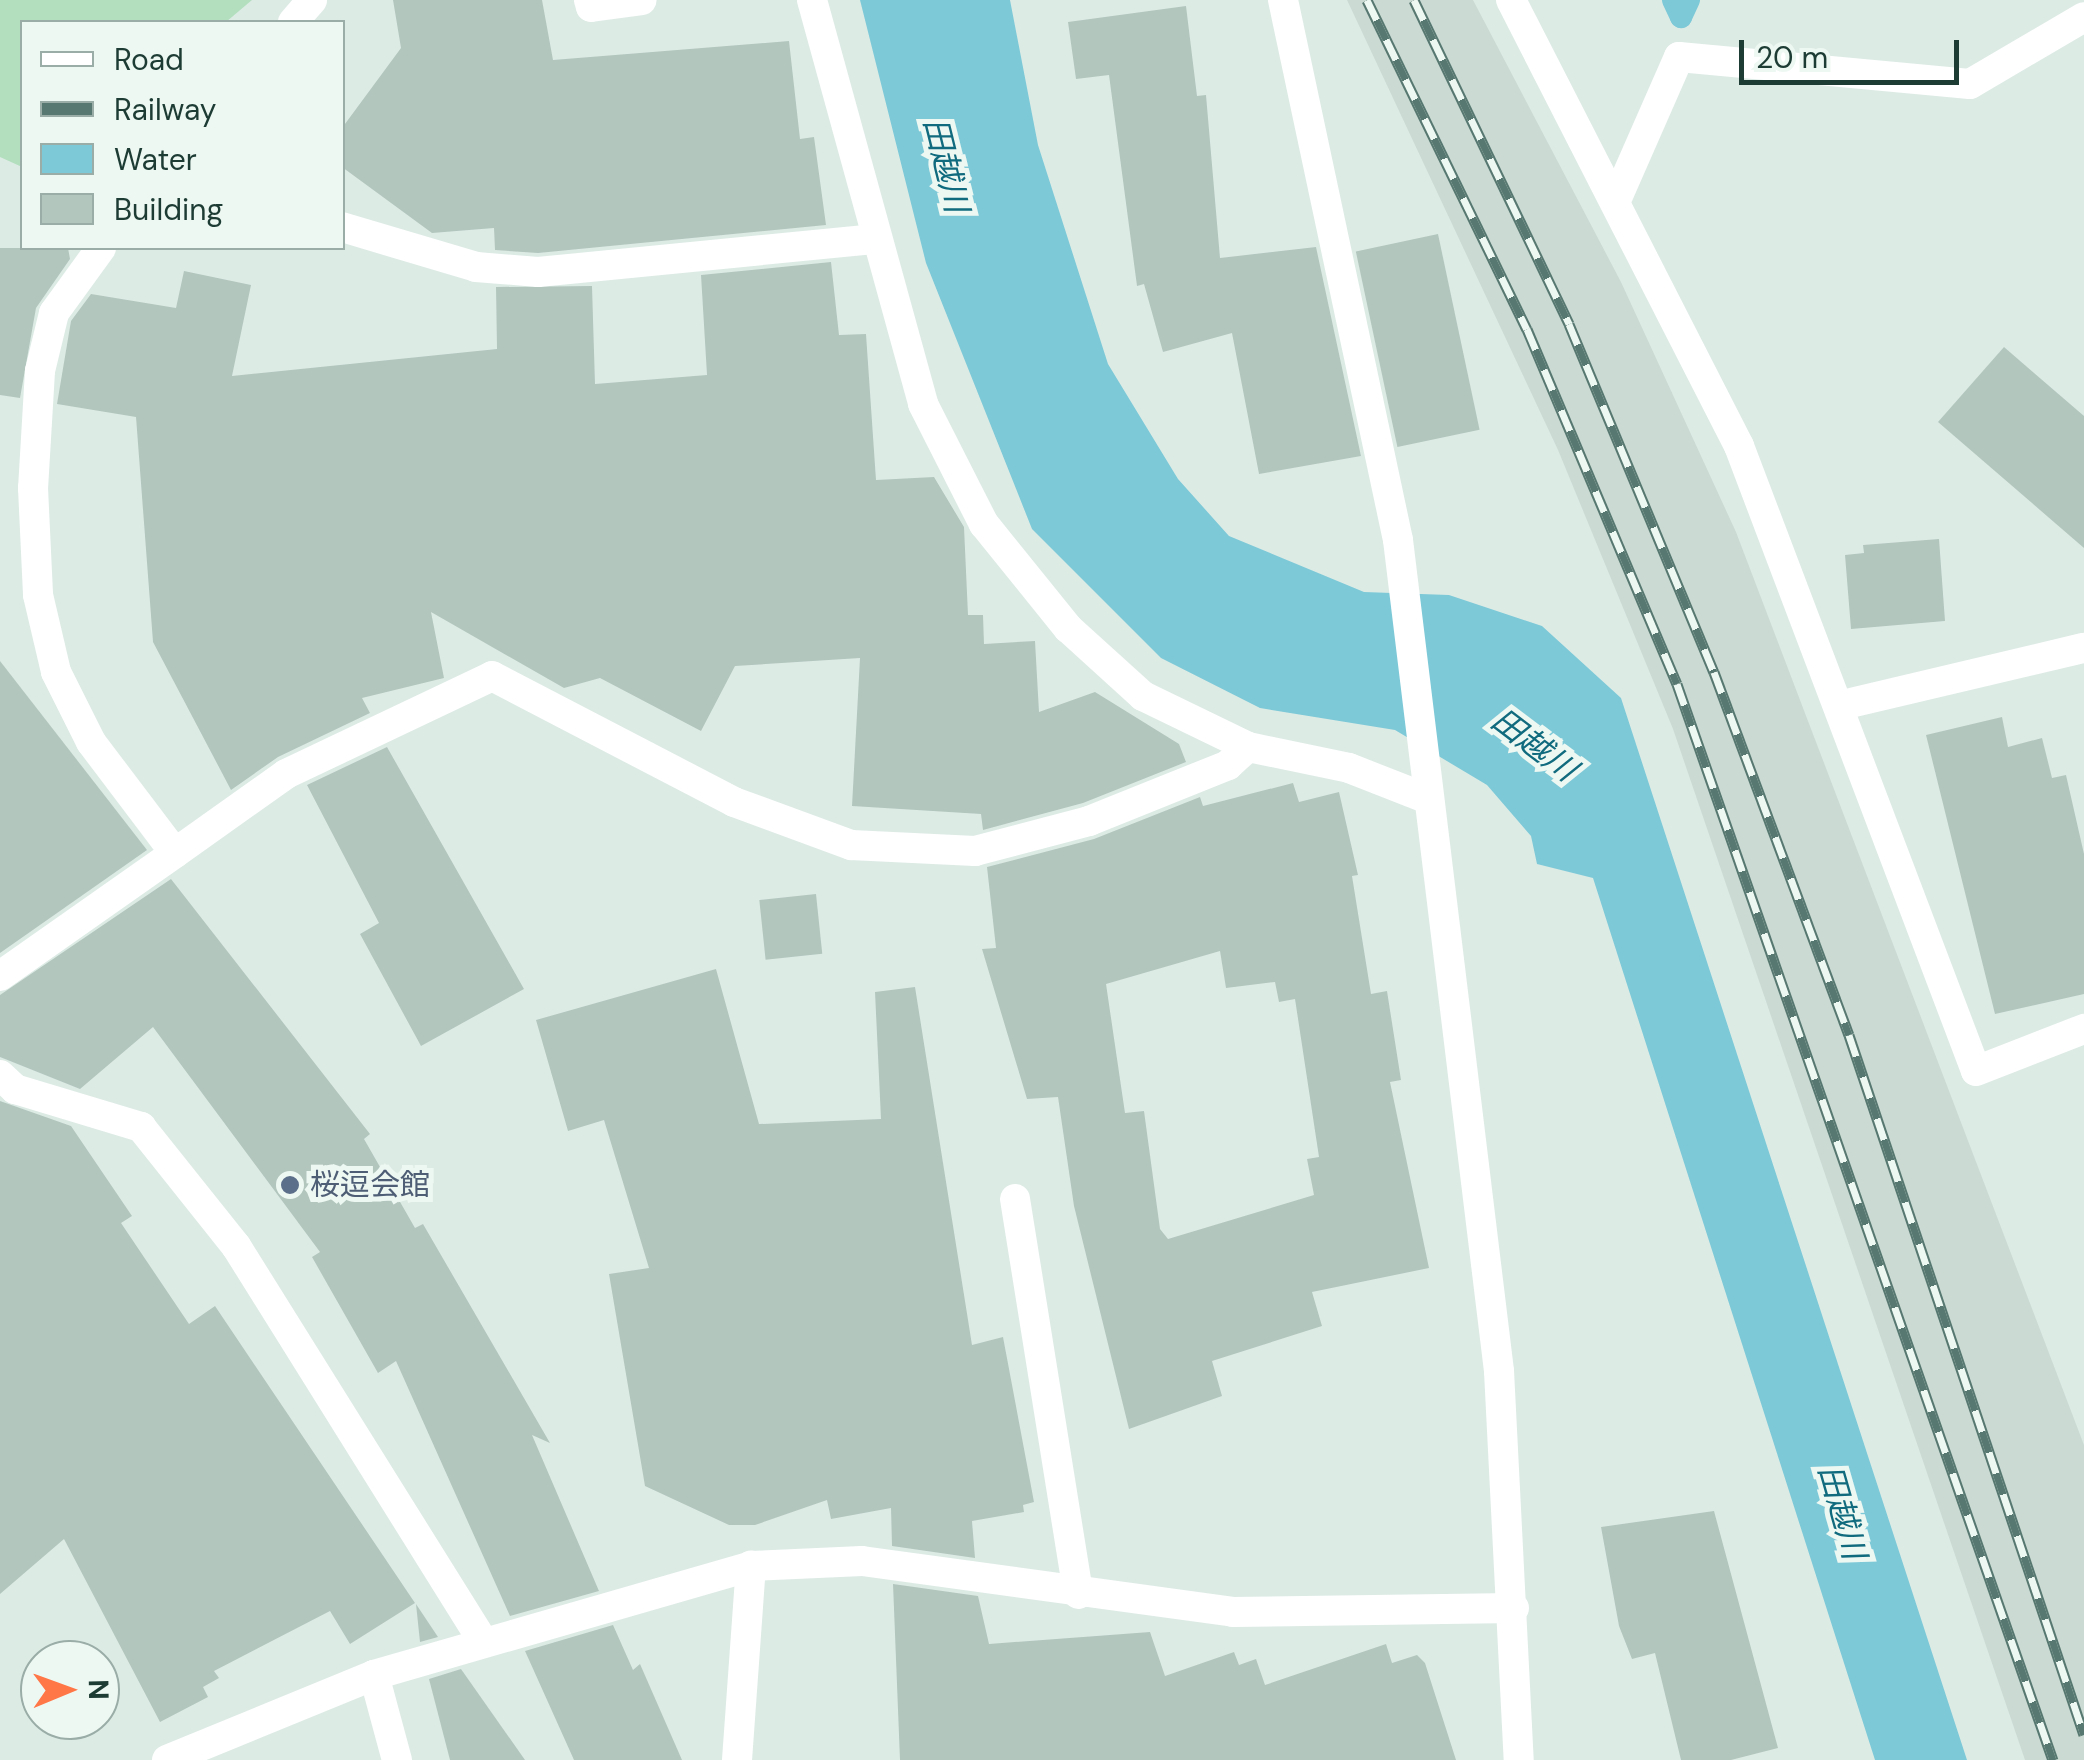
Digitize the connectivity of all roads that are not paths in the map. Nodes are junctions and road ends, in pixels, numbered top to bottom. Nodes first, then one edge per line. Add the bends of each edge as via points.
1 (312, 0) edge
2 (590, 0) edge
3 (642, 0) edge
4 (812, 0) edge
5 (1284, 0) edge
6 (1511, 0) edge
7 (2084, 17) edge
8 (295, 20) edge
9 (1617, 198) junction
10 (345, 228) edge
11 (873, 239) junction
12 (101, 250) edge
13 (2084, 648) edge
14 (1842, 705) junction
15 (1248, 747) junction
16 (1427, 789) junction
17 (176, 853) junction
18 (0, 976) edge
19 (2084, 1029) edge
20 (0, 1075) edge
21 (1015, 1199) dead end
22 (751, 1566) junction
23 (1078, 1594) junction
24 (1514, 1608) junction
25 (483, 1641) junction
26 (374, 1675) junction
27 (167, 1760) edge
28 (398, 1760) edge
29 (737, 1760) edge
30 (1520, 1760) edge

1 - 8 street
2 - 3 street via 591,7
4 - 11 street
5 - 16 street via 1398,540
6 - 9 street
7 - 9 street via 1970,84 1679,57
9 - 14 street via 1738,446
10 - 11 street via 476,267 538,272
11 - 15 street via 924,404 984,524 1068,628 1143,696
12 - 17 street via 54,313 40,371 32,488 38,595 56,672 90,742
13 - 14 street
14 - 19 street via 1976,1071
15 - 16 street
15 - 17 street via 1228,765 1089,821 975,851 851,845 734,802 492,676 286,774
16 - 24 street via 1499,1371
17 - 18 street
20 - 25 street via 15,1089 141,1127 236,1246
21 - 23 street
22 - 23 street via 862,1561
22 - 25 street
22 - 29 street
23 - 24 street via 1234,1612
24 - 30 street
25 - 26 street
26 - 27 street
26 - 28 street

